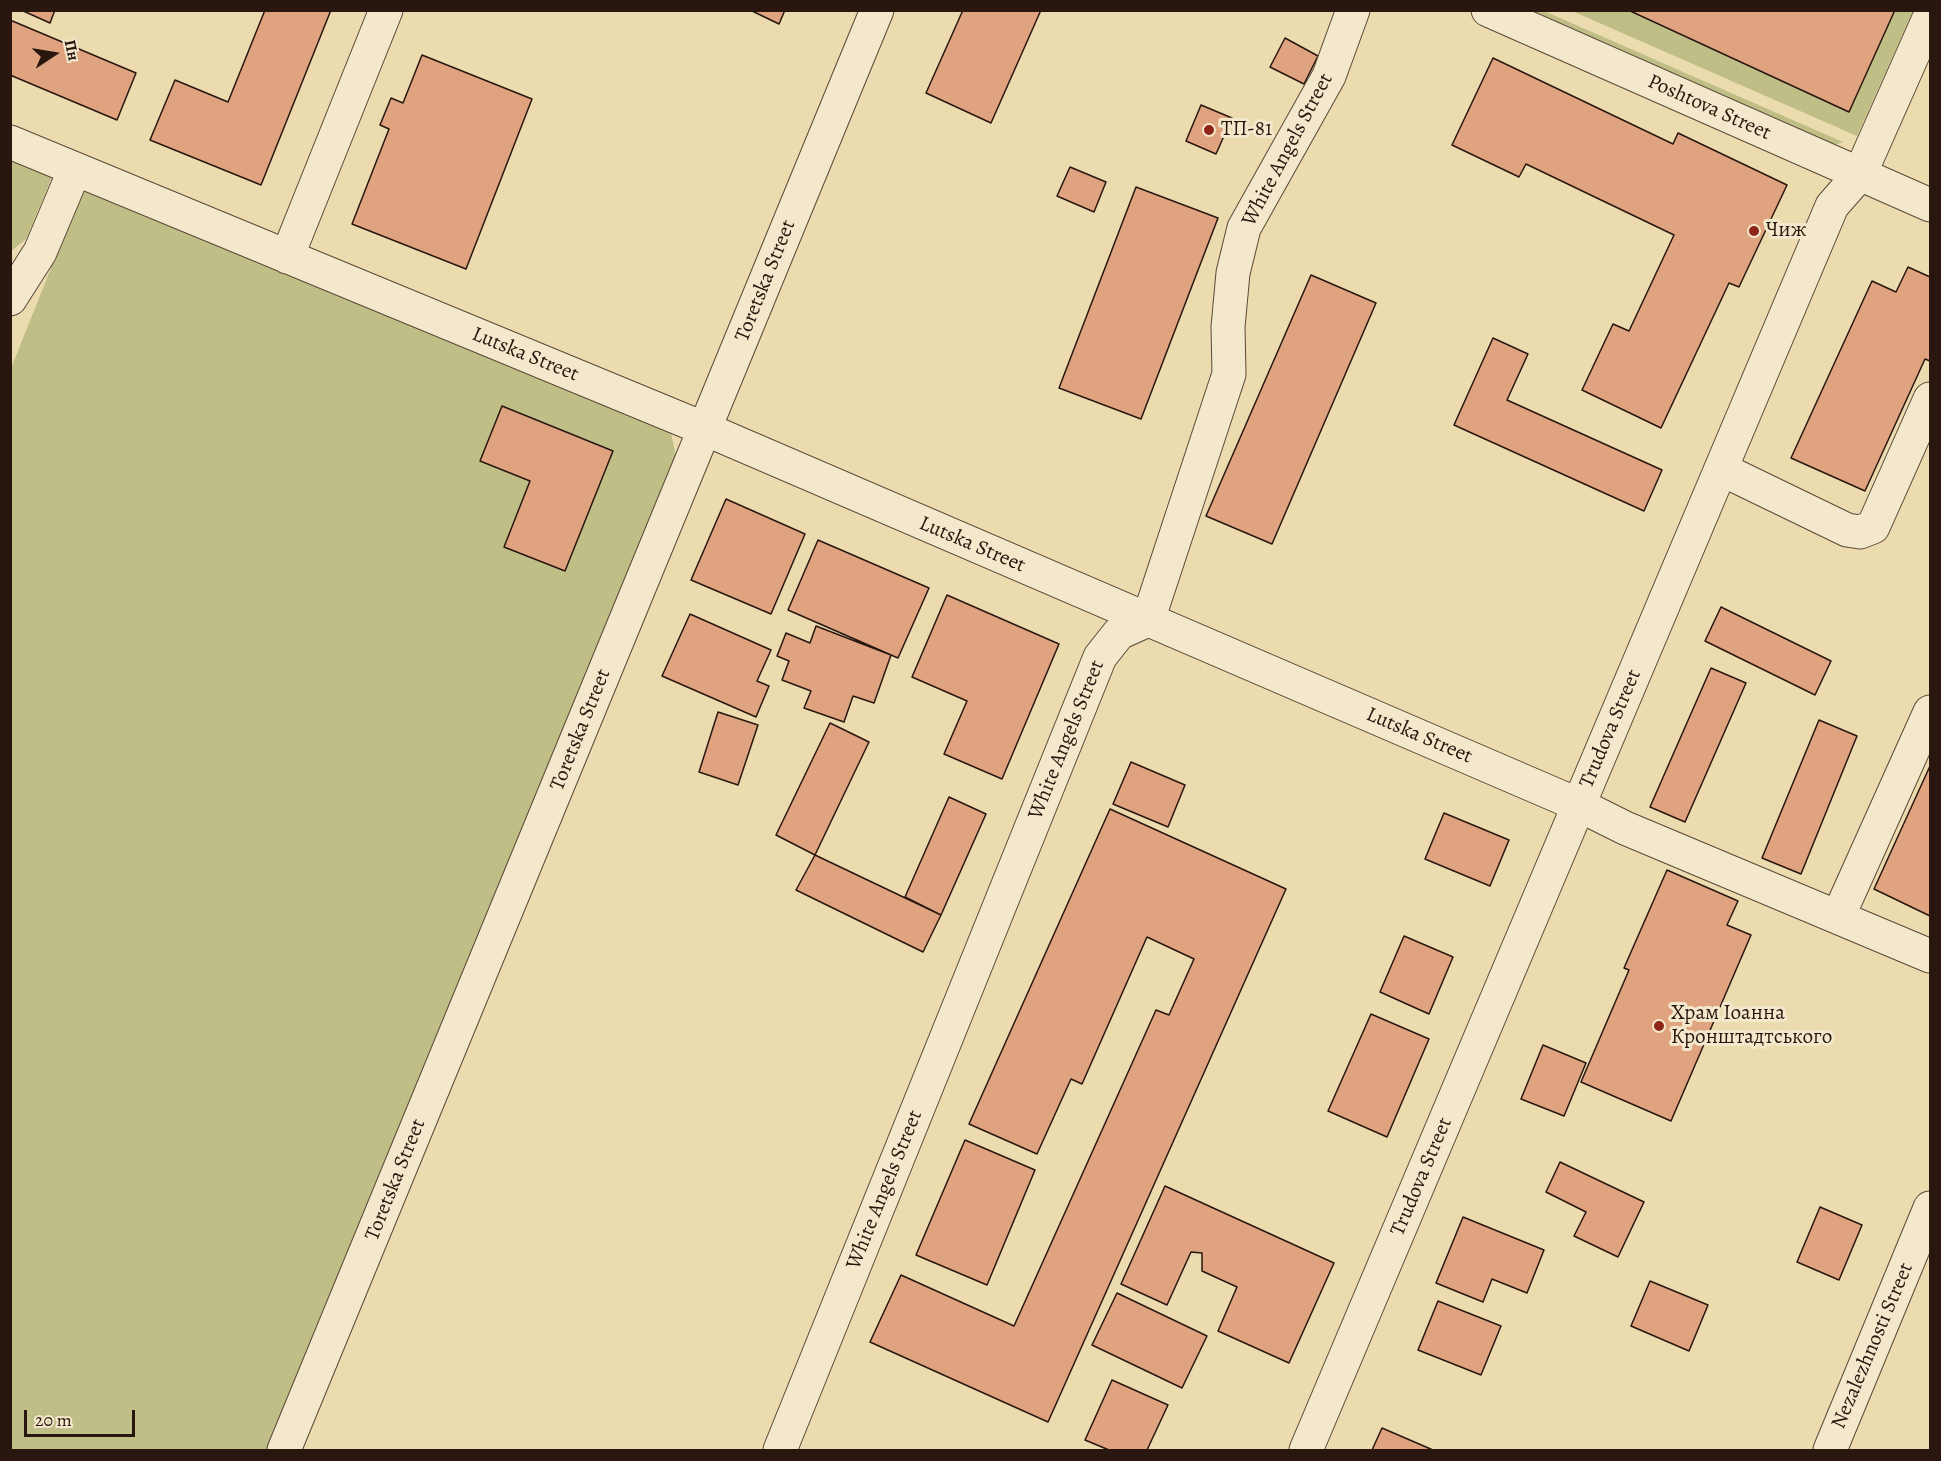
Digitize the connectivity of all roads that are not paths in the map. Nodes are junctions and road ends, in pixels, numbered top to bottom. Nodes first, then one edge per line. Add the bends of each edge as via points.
1 (386, 10) edge
2 (877, 10) edge
3 (1353, 10) edge
4 (1488, 10) edge
5 (1930, 16) edge
6 (10, 142) edge
7 (75, 169) junction
8 (1860, 174) junction
9 (1930, 205) edge
10 (288, 257) junction
11 (10, 300) edge
12 (1930, 399) edge
13 (705, 429) junction
14 (1721, 469) junction
15 (1148, 620) junction
16 (1930, 712) edge
17 (1579, 805) junction
18 (1838, 917) junction
19 (1930, 956) edge
20 (1930, 1208) edge
21 (284, 1450) edge
22 (780, 1450) edge
23 (1306, 1450) edge
24 (1830, 1450) edge

1 - 10 street
2 - 13 street, Toretska Street
3 - 15 street, White Angels Street via 1329,76 1244,228 1233,273 1229,374
4 - 8 street, Poshtova Street
5 - 8 street, Trudova Street
6 - 7 street, Lutska Street
7 - 10 street, Lutska Street
7 - 11 street via 40,252
8 - 9 street, Poshtova Street
8 - 14 street, Trudova Street via 1832,206
10 - 13 street, Lutska Street
12 - 14 street via 1873,527 1860,532 1847,531
13 - 15 street, Lutska Street
13 - 21 street, Toretska Street
14 - 17 street, Trudova Street
15 - 17 street, Lutska Street
15 - 22 street, White Angels Street via 1119,633 1100,657
16 - 18 street
17 - 18 street, Lutska Street
17 - 23 street, Trudova Street
18 - 19 street, Lutska Street
20 - 24 street, Nezalezhnosti Street

